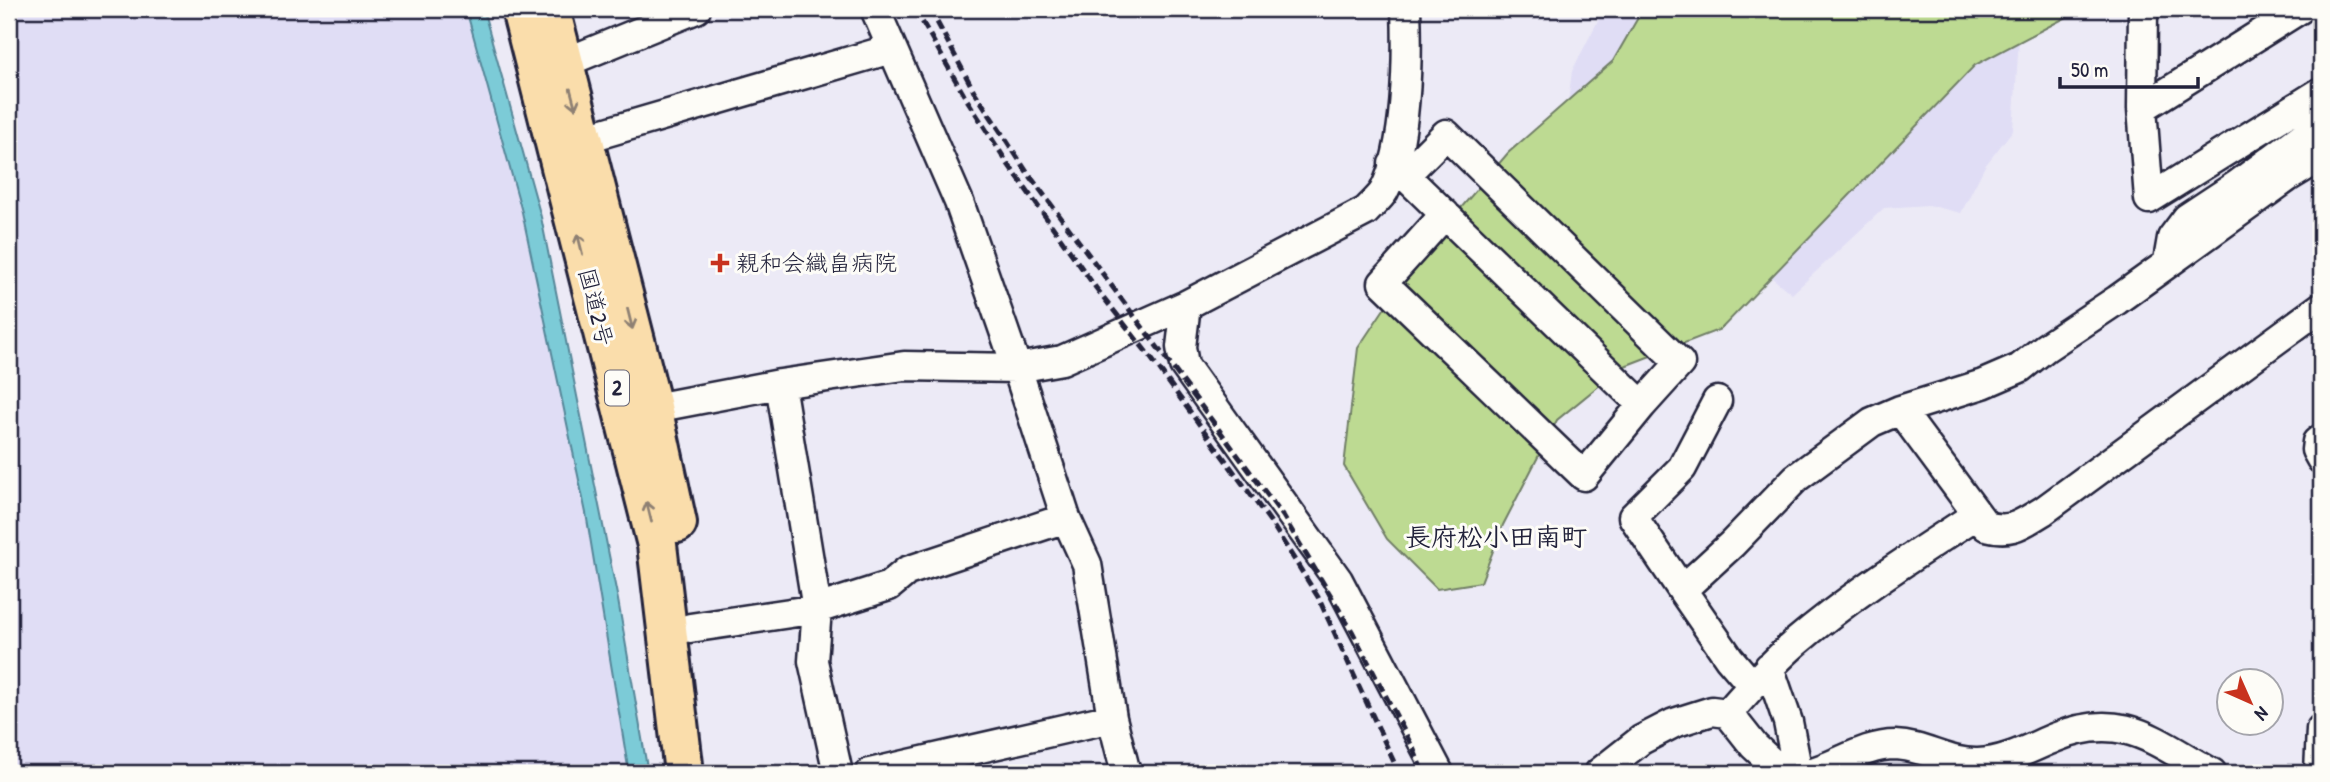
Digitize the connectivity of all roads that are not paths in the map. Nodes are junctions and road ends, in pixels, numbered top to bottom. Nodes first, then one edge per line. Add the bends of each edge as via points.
1 (521, 9) edge
2 (550, 9) edge
3 (696, 9) edge
4 (875, 9) edge
5 (1406, 9) edge
6 (2143, 9) edge
7 (2300, 9) edge
8 (891, 49) junction
9 (564, 63) junction
10 (2321, 92) edge
11 (2141, 108) junction
12 (2321, 122) edge
13 (583, 139) junction
14 (2321, 157) edge
15 (1399, 169) junction
16 (1446, 214) junction
17 (2168, 261) junction
18 (1186, 305) junction
19 (2321, 307) edge
20 (1017, 368) junction
21 (780, 384) junction
22 (1717, 401) dead end
23 (1642, 405) junction
24 (1900, 410) junction
25 (638, 411) junction
26 (2321, 439) edge
27 (2321, 459) edge
28 (1976, 515) junction
29 (1066, 518) junction
30 (1682, 590) junction
31 (817, 609) junction
32 (690, 628) junction
33 (1761, 676) junction
34 (1728, 713) junction
35 (1112, 718) junction
36 (2321, 729) edge
37 (2016, 765) edge
38 (684, 773) edge
39 (710, 773) edge
40 (838, 773) edge
41 (870, 773) edge
42 (1126, 773) edge
43 (1438, 773) edge
44 (1599, 773) edge
45 (1787, 773) edge
46 (1798, 773) edge
47 (1809, 773) edge
48 (2212, 773) edge
49 (2315, 773) edge

25 -> 1 highway, 国道2号 / 2
2 - 9 highway, 国道2号 / 2
3 - 9 street
4 - 8 street
5 - 15 street
6 - 11 street
7 - 11 street
8 - 13 street
8 - 20 street via 959,202
9 -> 13 highway, 国道2号 / 2
10 - 11 street via 2149,199
12 - 17 street via 2187,218 2172,238
13 -> 25 highway, 国道2号 / 2
14 - 17 street
15 - 16 street
15 - 18 street via 1366,211
15 - 23 street via 1446,134 1680,363
16 - 23 street
16 - 23 street via 1383,283 1584,477
17 - 24 street via 2020,369
18 - 20 street via 1062,360
18 - 43 street via 1181,347 1184,365 1339,580
19 - 28 street via 2015,528 1986,526
20 - 21 street via 904,366
20 - 29 street
21 - 25 street
21 - 31 street
22 - 30 street via 1682,468 1633,517
24 - 28 street
24 - 30 street via 1872,422 1796,478
25 - 32 highway, 国道2号 / 2 via 683,550
38 -> 25 highway, 国道2号 / 2
26 - 27 street via 2316,450
28 - 33 street via 1796,642
29 - 31 street via 907,571 889,586
29 - 35 street via 1087,564
30 - 33 street via 1729,658
31 - 32 street
31 - 40 street via 813,661
32 - 39 highway, 国道2号 / 2
33 - 34 street
33 - 46 street via 1788,722
34 - 44 street via 1712,711 1674,723 1641,740
34 - 45 street via 1754,746
35 - 41 street
35 - 42 street
36 - 49 street
37 - 47 street via 1964,762 1893,745 1854,754
37 - 48 street via 2082,729 2122,727 2154,739

